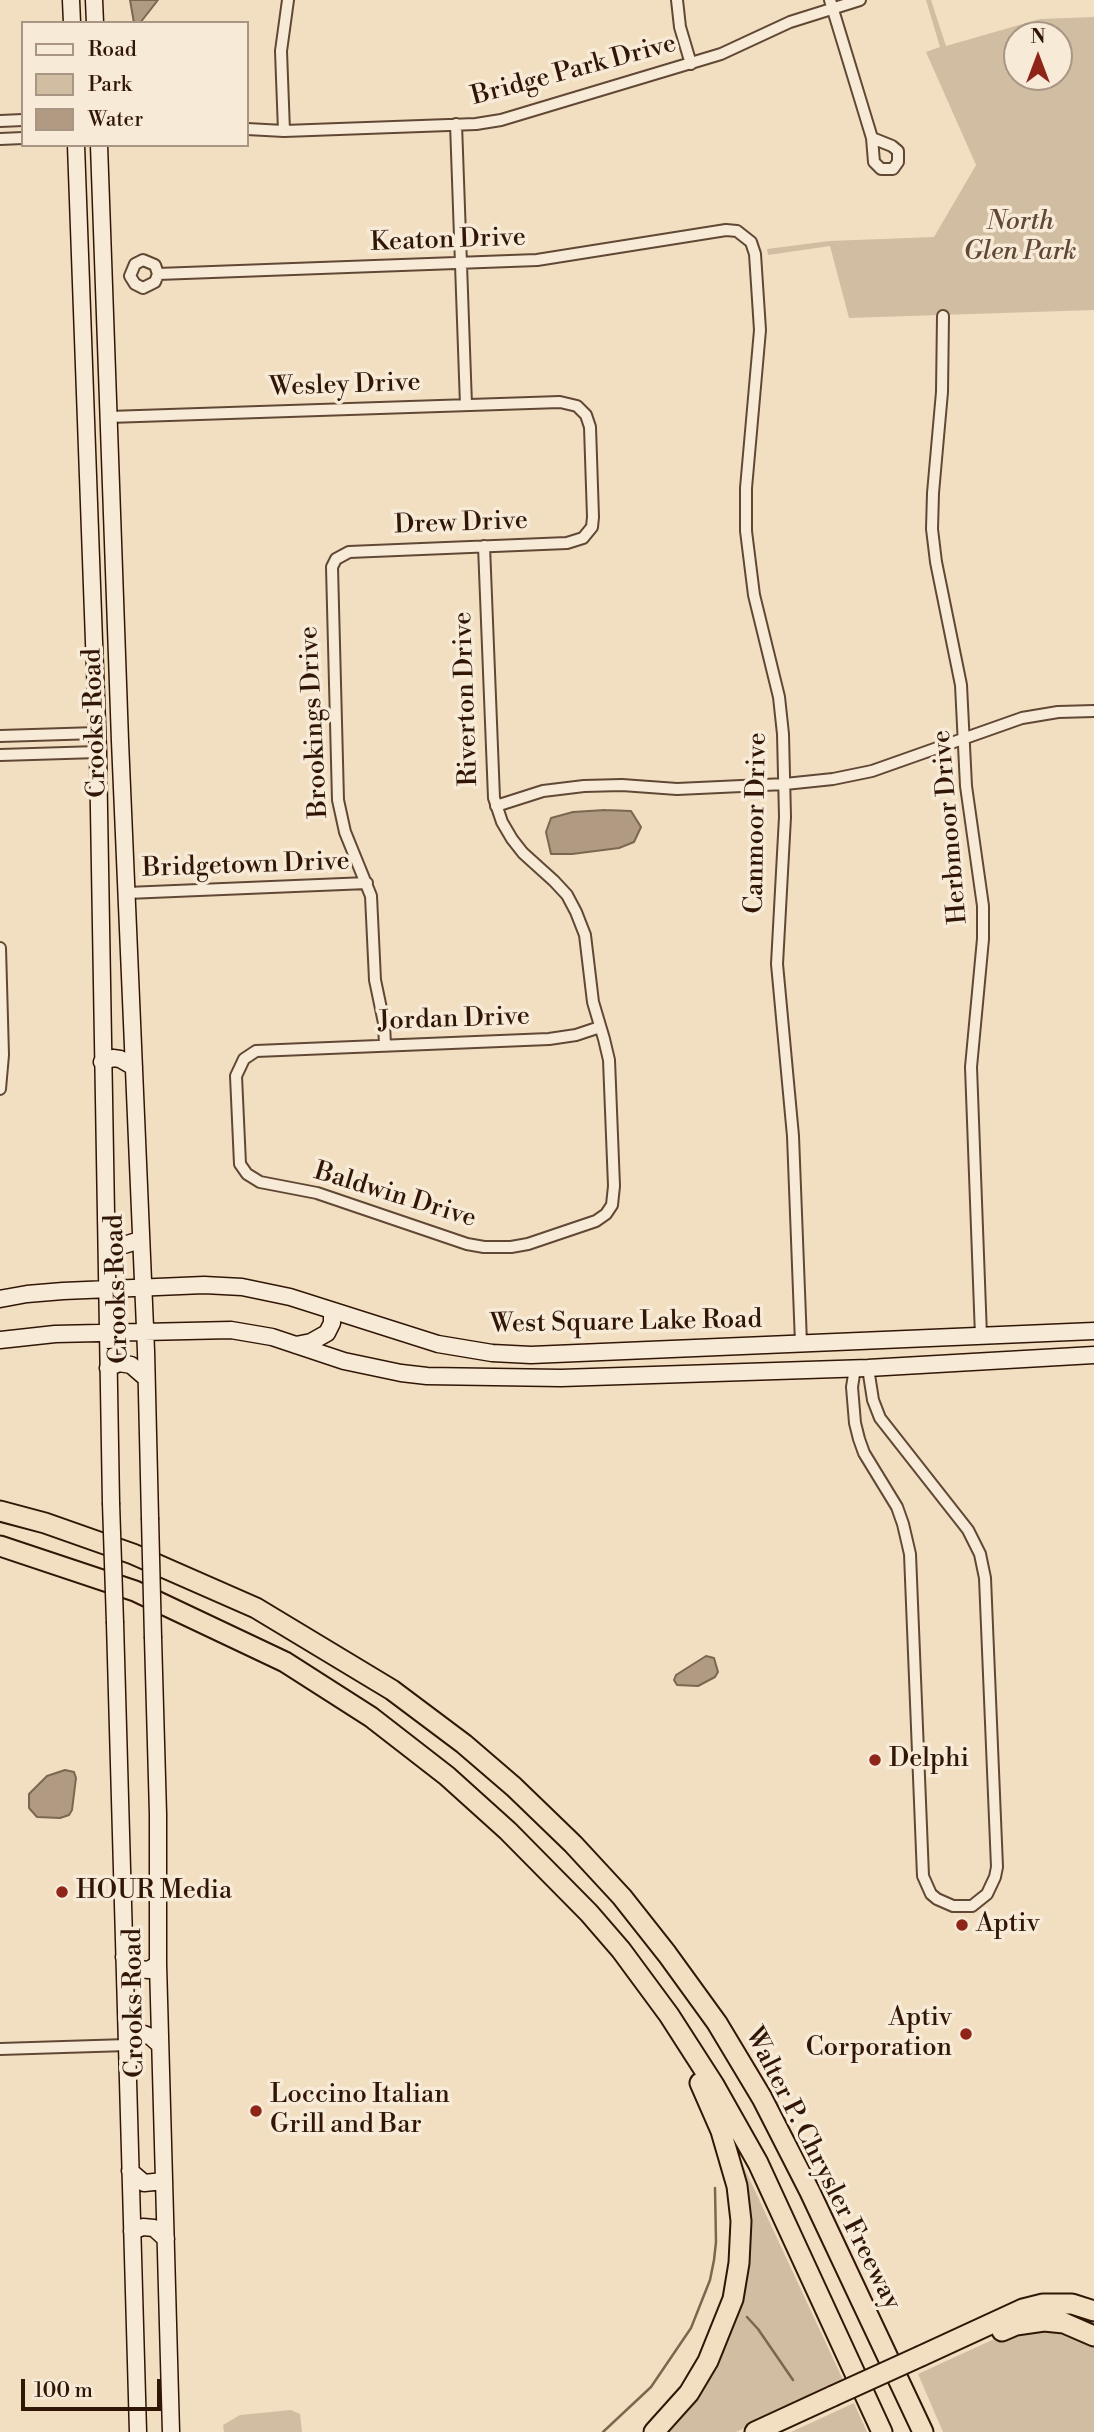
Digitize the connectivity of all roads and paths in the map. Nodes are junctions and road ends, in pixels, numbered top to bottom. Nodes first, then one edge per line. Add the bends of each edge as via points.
1 (71, 0) edge
2 (94, 0) edge
3 (288, 0) edge
4 (677, 0) edge
5 (860, 0) edge
6 (831, 4) edge
7 (72, 21) edge
8 (94, 21) edge
9 (691, 64) junction
10 (21, 120) edge
11 (0, 121) edge
12 (456, 124) junction
13 (248, 130) edge
14 (284, 131) junction
15 (21, 138) edge
16 (872, 138) dead end
17 (0, 139) edge
18 (76, 147) edge
19 (99, 147) edge
20 (737, 231) joint
21 (461, 264) junction
22 (158, 274) dead end
23 (943, 316) dead end
24 (466, 405) junction
25 (86, 413) junction
26 (109, 419) junction
27 (587, 535) joint
28 (484, 546) junction
29 (337, 559) joint
30 (1094, 711) edge
31 (97, 733) junction
32 (0, 736) edge
33 (964, 738) junction
34 (120, 741) junction
35 (98, 752) junction
36 (0, 755) edge
37 (785, 784) junction
38 (496, 806) junction
39 (367, 883) junction
40 (101, 891) junction
41 (128, 896) junction
42 (0, 948) edge
43 (600, 1027) junction
44 (385, 1045) junction
45 (102, 1062) junction
46 (134, 1067) junction
47 (0, 1088) edge
48 (247, 1174) joint
49 (108, 1234) junction
50 (140, 1240) junction
51 (143, 1288) junction
52 (108, 1289) junction
53 (0, 1299) edge
54 (332, 1311) junction
55 (145, 1331) junction
56 (1094, 1331) edge
57 (108, 1332) junction
58 (981, 1336) junction
59 (0, 1340) edge
60 (868, 1341) junction
61 (801, 1343) junction
62 (296, 1345) junction
63 (458, 1348) junction
64 (672, 1348) junction
65 (1094, 1355) edge
66 (108, 1368) junction
67 (862, 1368) junction
68 (666, 1375) junction
69 (446, 1376) junction
70 (146, 1378) junction
71 (0, 1511) edge
72 (0, 1546) edge
73 (124, 1957) junction
74 (158, 1964) junction
75 (669, 2015) junction
76 (127, 2041) junction
77 (160, 2045) junction
78 (0, 2049) edge
79 (130, 2171) junction
80 (164, 2181) junction
81 (132, 2231) junction
82 (166, 2239) junction
83 (1094, 2311) edge
84 (1094, 2336) edge
85 (922, 2361) junction
86 (835, 2400) junction
87 (138, 2432) edge
88 (171, 2432) edge
89 (654, 2432) edge
90 (755, 2432) edge
91 (778, 2432) edge
92 (882, 2432) edge
93 (923, 2432) edge

1 - 7 main road
2 - 8 main road
3 - 14 street via 281,51
4 - 9 street
5 - 6 street, Bridge Park Drive
6 - 9 street, Bridge Park Drive
6 - 16 street
9 - 12 street, Bridge Park Drive via 516,116
10 - 11 street
12 - 14 street, Bridge Park Drive
12 - 21 street
13 - 14 street, Bridge Park Drive
15 - 17 street
18 - 25 main road, Crooks Road
19 - 26 main road, Crooks Road
20 - 21 street, Keaton Drive via 537,260
20 - 37 street, Canmoor Drive via 748,238 755,254 760,325 746,531 754,595 779,697
21 - 22 street, Keaton Drive
21 - 24 street
23 - 33 street, Herbmoor Drive via 932,529 961,685
24 - 26 street, Wesley Drive
24 - 27 street, Wesley Drive via 567,402 581,409 590,428 593,517
25 - 26 main road via 94,422 102,424
25 - 31 main road, Crooks Road
26 - 34 main road, Crooks Road
27 - 28 street, Drew Drive via 574,542
28 - 29 street, Drew Drive via 356,551
28 - 38 street, Riverton Drive via 491,776
29 - 39 street, Brookings Drive via 330,574 338,800 345,832
30 - 33 street via 1022,718
31 - 32 street
31 - 34 main road via 108,733
31 - 35 main road, Crooks Road
33 - 37 street via 872,771
33 - 58 street, Herbmoor Drive via 983,917 971,1068
34 - 41 main road, Crooks Road
35 - 36 street
35 - 40 main road, Crooks Road
37 - 38 street via 677,789 584,786 543,791
37 - 61 street, Canmoor Drive via 777,964 792,1125
38 - 43 street, Riverton Drive via 516,845 561,888 576,912 585,935
39 - 41 street, Bridgetown Drive
39 - 44 street, Brookings Drive
40 - 41 main road via 108,899
40 - 45 main road, Crooks Road
41 - 46 main road, Crooks Road
42 - 47 street via 4,1055
43 - 44 street, Jordan Drive via 549,1039
43 - 48 street, Baldwin Drive via 610,1070 614,1194 609,1210 596,1221 511,1248 484,1247 317,1193 260,1182
44 - 48 street, Jordan Drive via 260,1050 243,1059 236,1081 239,1159
45 - 46 main road via 120,1059
45 - 49 main road, Crooks Road
46 - 50 main road, Crooks Road
49 - 50 main road via 124,1245
49 - 52 main road, Crooks Road
50 - 51 main road, Crooks Road
51 - 52 main road, West Square Lake Road
51 - 54 main road, West Square Lake Road via 242,1287
51 - 55 main road, Crooks Road
52 - 53 main road, West Square Lake Road
52 - 57 main road, Crooks Road
54 - 62 main road via 327,1333
54 - 63 main road, West Square Lake Road
55 - 57 main road, West Square Lake Road
55 - 62 main road, West Square Lake Road via 231,1330
55 - 70 main road, Crooks Road
56 - 58 main road, West Square Lake Road
57 - 59 main road, West Square Lake Road
57 - 66 main road, Crooks Road
58 - 60 main road, West Square Lake Road
60 - 61 main road, West Square Lake Road
60 - 67 main road via 858,1349
61 - 64 main road, West Square Lake Road
62 - 69 main road, West Square Lake Road via 371,1368
63 - 64 main road, West Square Lake Road via 531,1355
63 - 69 main road via 446,1357
64 - 68 main road via 675,1365
65 - 67 main road, West Square Lake Road
66 - 70 main road via 119,1363 131,1365
66 - 73 main road, Crooks Road, bridge
67 - 67 street via 852,1387 859,1439 897,1507 910,1554 923,1876 937,1899 953,1906 972,1906 987,1894 997,1867 985,1578 968,1530 880,1418
67 - 68 main road, West Square Lake Road
68 - 69 main road, West Square Lake Road
70 - 74 main road, Crooks Road, bridge
71 - 93 highway, Walter P. Chrysler Freeway via 134,1553 256,1608 392,1690 464,1744 573,1844 667,1954 762,2098
72 - 75 highway, Walter P. Chrysler Freeway via 135,1591 285,1662 371,1717 447,1776 516,1839 597,1922
73 - 74 main road via 137,1969 149,1970
73 - 76 main road, Crooks Road
74 - 77 main road, Crooks Road
75 - 89 highway via 728,2150 737,2186 740,2242 733,2299 718,2339 689,2393
75 - 92 highway, Walter P. Chrysler Freeway via 758,2163
76 - 77 main road via 144,2034
76 - 78 street
76 - 79 main road, Crooks Road
77 - 80 main road, Crooks Road
79 - 80 main road via 144,2183
79 - 81 main road, Crooks Road
80 - 82 main road, Crooks Road
81 - 82 main road via 154,2228
81 - 87 main road, Crooks Road
82 - 88 main road, Crooks Road
83 - 85 highway via 1072,2304 1023,2309
84 - 85 highway via 1064,2323 1016,2325
85 - 86 highway, bridge
86 - 90 highway
86 - 91 highway

